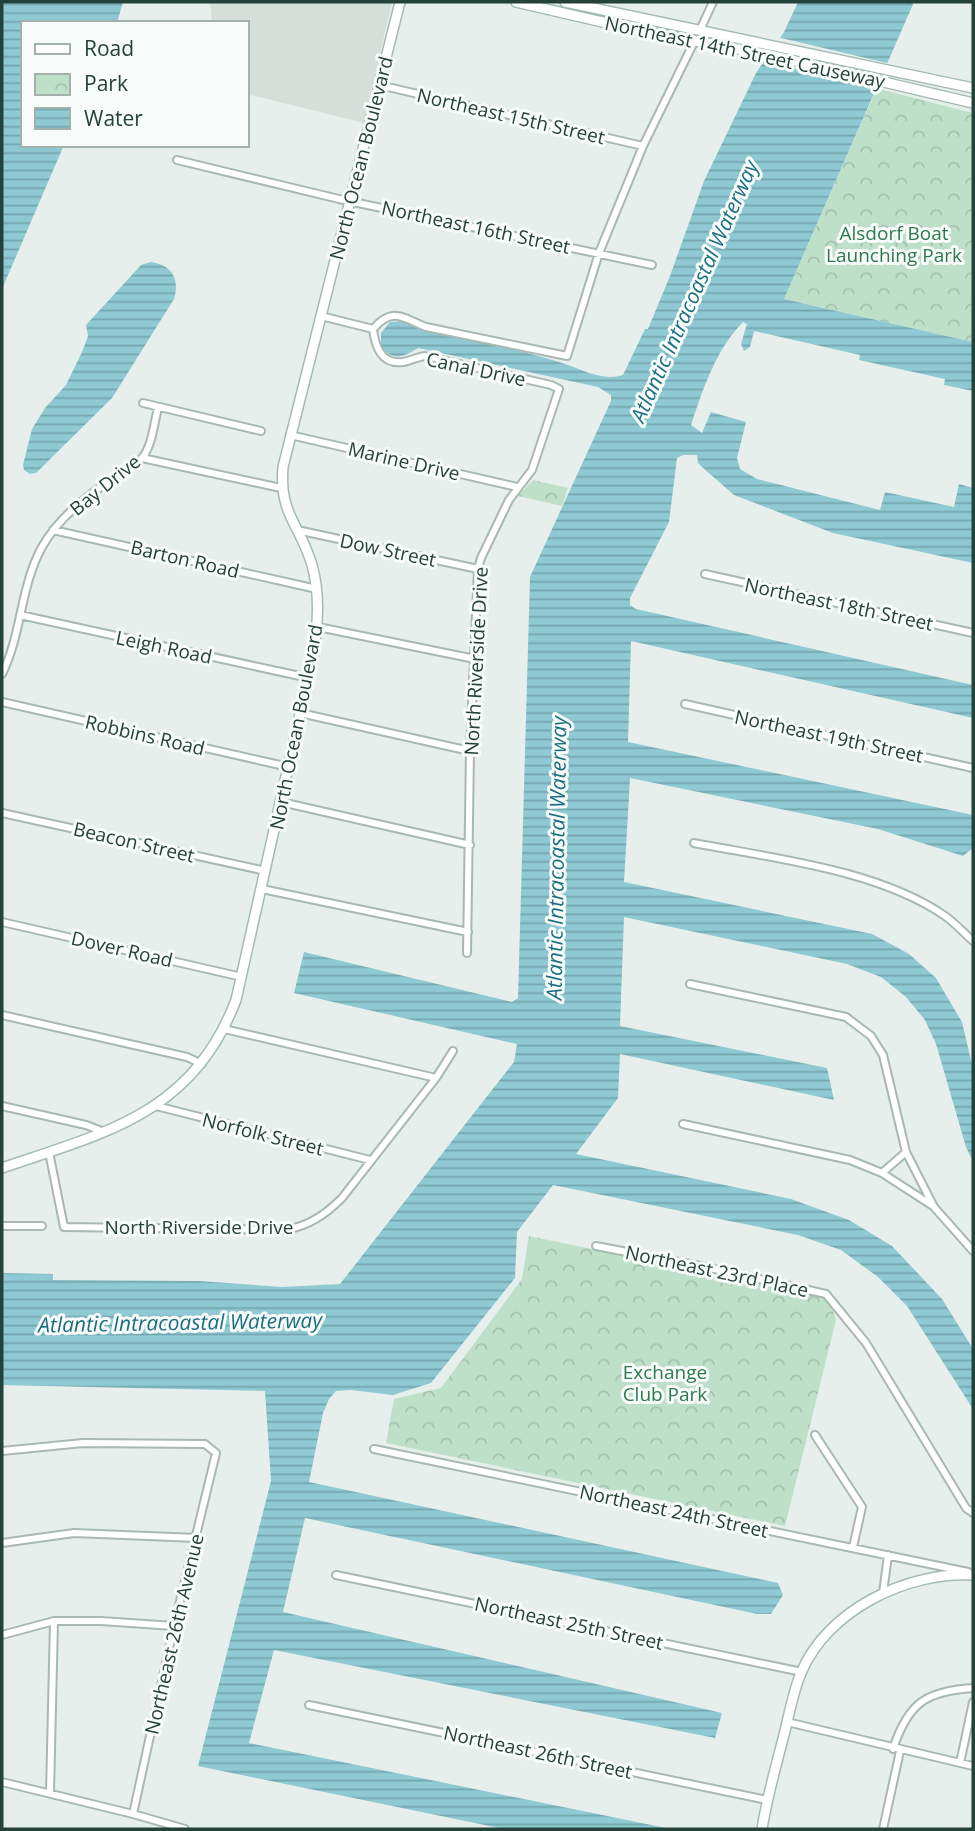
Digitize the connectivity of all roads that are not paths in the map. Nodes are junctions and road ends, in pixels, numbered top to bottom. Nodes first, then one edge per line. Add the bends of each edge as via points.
1 (400, 2) edge
2 (516, 2) edge
3 (565, 2) edge
4 (713, 2) edge
5 (700, 30) junction
6 (695, 40) junction
7 (767, 48) junction
8 (889, 76) junction
9 (379, 85) junction
10 (973, 88) edge
11 (973, 103) edge
12 (643, 146) junction
13 (177, 160) dead end
14 (350, 201) junction
15 (598, 253) junction
16 (652, 265) dead end
17 (321, 316) junction
18 (373, 329) junction
19 (559, 389) joint
20 (143, 403) dead end
21 (158, 408) junction
22 (261, 431) dead end
23 (290, 435) junction
24 (142, 458) junction
25 (517, 487) junction
26 (281, 488) junction
27 (53, 530) junction
28 (297, 530) junction
29 (478, 569) junction
30 (705, 574) dead end
31 (317, 589) junction
32 (20, 615) junction
33 (318, 626) junction
34 (973, 633) edge
35 (475, 659) junction
36 (2, 674) edge
37 (309, 678) junction
38 (2, 702) edge
39 (685, 704) dead end
40 (300, 713) junction
41 (470, 751) junction
42 (289, 767) junction
43 (973, 768) edge
44 (281, 802) junction
45 (2, 813) edge
46 (694, 843) dead end
47 (470, 845) junction
48 (266, 871) junction
49 (262, 889) junction
50 (2, 922) edge
51 (468, 932) junction
52 (973, 942) edge
53 (467, 953) dead end
54 (242, 977) junction
55 (690, 984) dead end
56 (2, 1015) edge
57 (224, 1029) junction
58 (453, 1051) dead end
59 (202, 1064) junction
60 (436, 1078) junction
61 (2, 1106) edge
62 (156, 1106) junction
63 (683, 1124) dead end
64 (104, 1132) junction
65 (49, 1152) junction
66 (906, 1152) junction
67 (370, 1160) junction
68 (2, 1168) edge
69 (882, 1172) junction
70 (934, 1207) junction
71 (2, 1226) edge
72 (42, 1226) dead end
73 (596, 1246) dead end
74 (973, 1251) edge
75 (816, 1435) dead end
76 (374, 1449) dead end
77 (2, 1451) edge
78 (973, 1513) edge
79 (197, 1538) junction
80 (2, 1543) edge
81 (853, 1547) junction
82 (888, 1555) junction
83 (973, 1574) edge
84 (336, 1575) dead end
85 (883, 1593) junction
86 (54, 1621) junction
87 (174, 1626) junction
88 (2, 1635) edge
89 (802, 1672) junction
90 (973, 1688) edge
91 (973, 1702) edge
92 (309, 1705) dead end
93 (787, 1722) junction
94 (897, 1750) junction
95 (960, 1763) junction
96 (973, 1766) edge
97 (2, 1782) edge
98 (50, 1793) junction
99 (767, 1800) junction
100 (133, 1814) junction
101 (185, 1829) edge
102 (761, 1829) edge
103 (883, 1829) edge

1 - 9 main road, North Ocean Boulevard
2 - 6 main road, Northeast 14th Street Causeway
3 - 5 main road, Northeast 14th Street Causeway
4 - 5 street
5 - 7 main road, Northeast 14th Street Causeway
6 - 7 main road, Northeast 14th Street Causeway
6 - 12 street
7 - 8 main road, Northeast 14th Street Causeway
8 - 10 main road, Northeast 14th Street Causeway
8 - 11 main road, Northeast 14th Street Causeway
9 - 12 street, Northeast 15th Street
9 - 14 main road, North Ocean Boulevard
12 - 15 street
13 - 14 street, Northeast 16th Street
14 - 15 street, Northeast 16th Street
14 - 17 main road, North Ocean Boulevard
15 - 16 street, Northeast 16th Street
15 - 18 street, Canal Drive via 566,356 426,327 394,315
17 - 18 street
17 - 23 main road, North Ocean Boulevard
18 - 19 street, Canal Drive via 374,345 393,362 425,356
19 - 25 street, North Riverside Drive via 533,470
20 - 21 street
21 - 22 street
21 - 24 street, Bay Drive
23 - 25 street, Marine Drive
23 - 26 main road, North Ocean Boulevard
24 - 26 street
24 - 27 street, Bay Drive via 89,495
25 - 29 street, North Riverside Drive
26 - 28 main road, North Ocean Boulevard
27 - 31 street, Barton Road
27 - 32 street, Bay Drive via 32,569
28 - 29 street, Dow Street
28 - 31 main road, North Ocean Boulevard
29 - 35 street, North Riverside Drive
30 - 34 street, Northeast 18th Street
31 - 33 main road, North Ocean Boulevard
32 - 36 street, Bay Drive
32 - 37 street, Leigh Road
33 - 35 street
33 - 37 main road, North Ocean Boulevard
35 - 41 street, North Riverside Drive
37 - 40 main road, North Ocean Boulevard
38 - 42 street, Robbins Road
39 - 43 street, Northeast 19th Street
40 - 41 street
40 - 42 main road, North Ocean Boulevard
41 - 47 street, North Riverside Drive
42 - 44 main road, North Ocean Boulevard
44 - 47 street
44 - 48 main road, North Ocean Boulevard
45 - 48 street, Beacon Street
46 - 52 street via 853,876 915,898 947,917
47 - 51 street, North Riverside Drive
48 - 49 main road, North Ocean Boulevard
49 - 51 street
49 - 54 main road, North Ocean Boulevard
50 - 54 street, Dover Road
51 - 53 street, North Riverside Drive
54 - 57 main road, North Ocean Boulevard
55 - 66 street via 824,1011 860,1026 883,1055
56 - 59 street
57 - 59 main road, North Ocean Boulevard
57 - 60 street
58 - 60 street, North Riverside Drive
59 - 62 main road, North Ocean Boulevard
60 - 67 street, North Riverside Drive
61 - 64 street
62 - 64 main road, North Ocean Boulevard
62 - 67 street, Norfolk Street
63 - 69 street via 850,1160
64 - 65 main road, North Ocean Boulevard
65 - 67 street, North Riverside Drive via 64,1227 300,1227 327,1213
65 - 68 main road, North Ocean Boulevard
66 - 69 street
66 - 70 street
69 - 70 street
70 - 74 street
71 - 72 street
73 - 78 street, Northeast 23rd Place via 826,1294 866,1343
75 - 81 street via 862,1507
76 - 81 street, Northeast 24th Street
77 - 79 street, Northeast 26th Avenue via 83,1443 205,1444 216,1453
79 - 80 street via 74,1533
79 - 87 street, Northeast 26th Avenue
81 - 82 street, Northeast 24th Street
82 - 83 street, Northeast 24th Street
82 - 85 street
83 - 85 main road via 923,1578
84 - 89 street, Northeast 25th Street
85 - 89 main road via 831,1631
86 - 87 street
86 - 88 street
86 - 98 street
87 - 100 street, Northeast 26th Avenue
89 - 93 main road
90 - 94 street via 929,1696 908,1713
91 - 95 street
92 - 99 street, Northeast 26th Street
93 - 94 street
93 - 99 main road
94 - 95 street
94 - 103 street
95 - 96 street
97 - 98 street
98 - 100 street
99 - 102 main road
100 - 101 street

